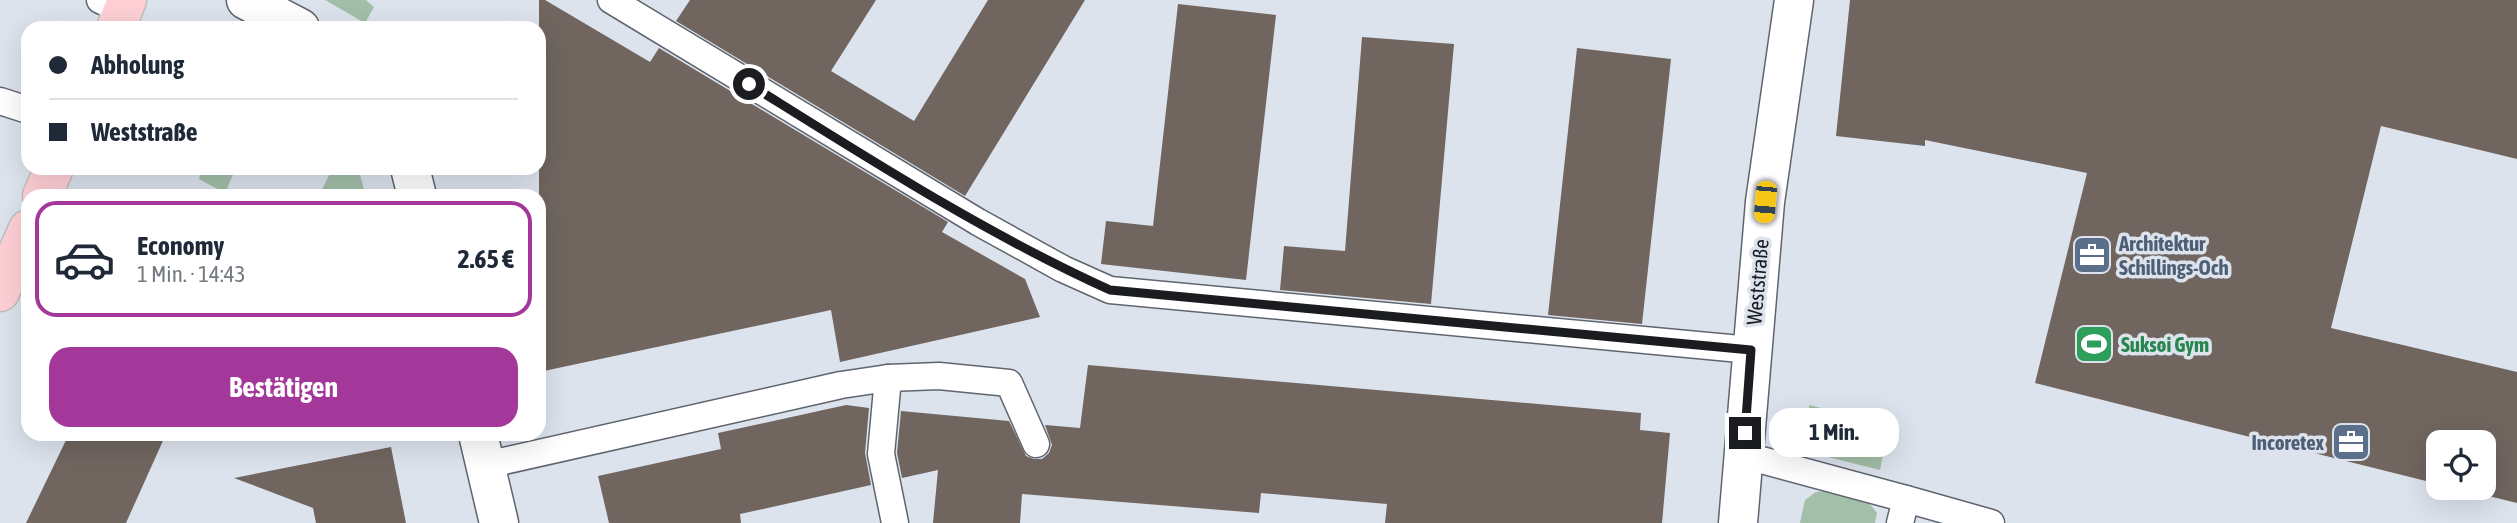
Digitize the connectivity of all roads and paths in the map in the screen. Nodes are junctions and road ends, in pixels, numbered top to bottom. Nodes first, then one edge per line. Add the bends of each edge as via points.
1 (246, 0) edge
2 (611, 0) edge
3 (1794, 0) edge
4 (286, 21) edge
5 (0, 102) edge
6 (21, 108) edge
7 (21, 245) edge
8 (0, 292) edge
9 (1751, 350) junction
10 (888, 378) junction
11 (546, 438) edge
12 (527, 441) edge
13 (1036, 444) dead end
14 (482, 449) edge
15 (1743, 455) junction
16 (1903, 511) edge
17 (499, 523) edge
18 (895, 523) edge
19 (1738, 523) edge
20 (1991, 523) edge

1 - 4 street
2 - 9 lane via 978,222 1110,290
3 - 9 street, Weststraße via 1765,202
5 - 6 lane
7 - 8 main road
9 - 15 street, Weststraße
10 - 11 lane
10 - 13 lane via 939,376 1009,383
10 - 18 lane via 881,454
12 - 14 lane
14 - 17 street
15 - 16 lane
15 - 19 street, Weststraße
16 - 20 lane

